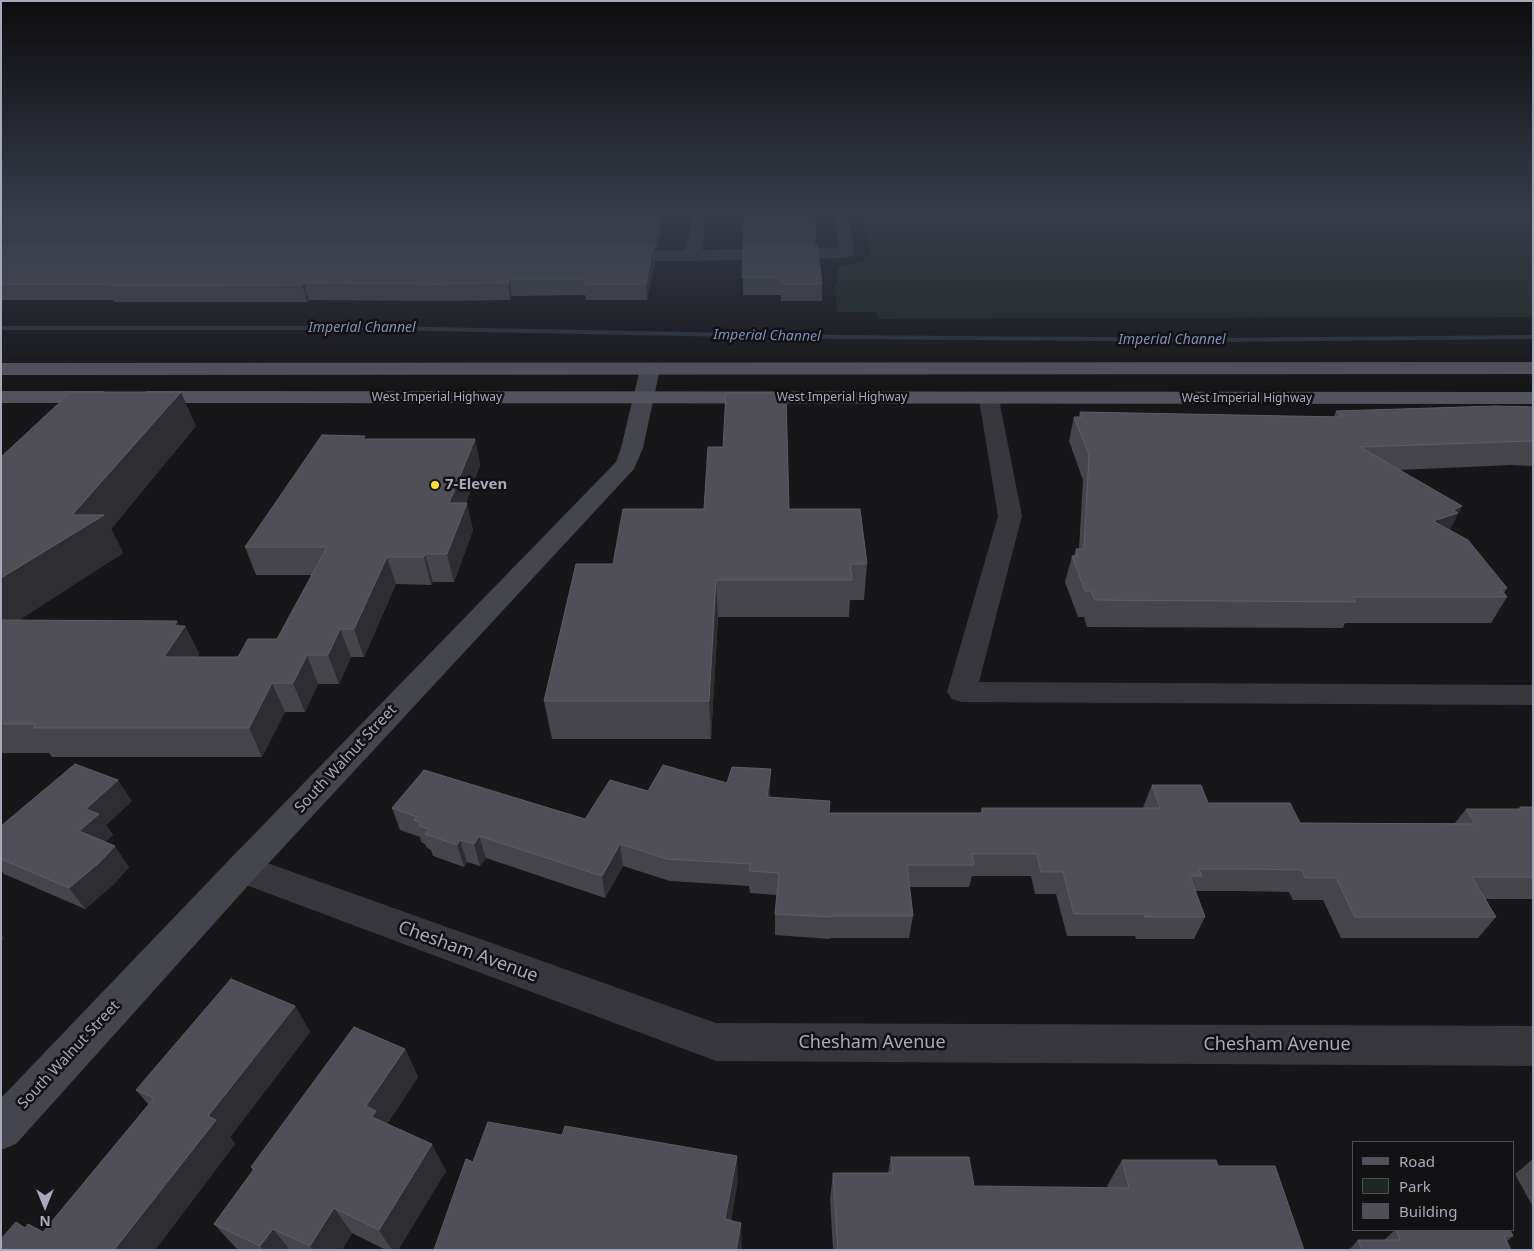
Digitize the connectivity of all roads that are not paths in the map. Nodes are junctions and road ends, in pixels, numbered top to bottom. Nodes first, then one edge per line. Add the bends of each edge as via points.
1 (1533, 368) edge
2 (1, 369) edge
3 (650, 369) junction
4 (1, 397) edge
5 (644, 398) junction
6 (1533, 398) edge
7 (989, 399) junction
8 (1533, 695) edge
9 (242, 869) junction
10 (1533, 1046) edge
11 (1, 1129) edge

1 - 3 main road, West Imperial Highway
2 - 3 main road, West Imperial Highway
3 - 5 street, South Walnut Street
4 - 5 main road, West Imperial Highway
5 - 7 main road, West Imperial Highway
5 - 9 street, South Walnut Street via 626,464
6 - 7 main road, West Imperial Highway
7 - 8 street via 1010,516 962,692
9 - 10 street, Chesham Avenue via 716,1042
9 - 11 street, South Walnut Street

